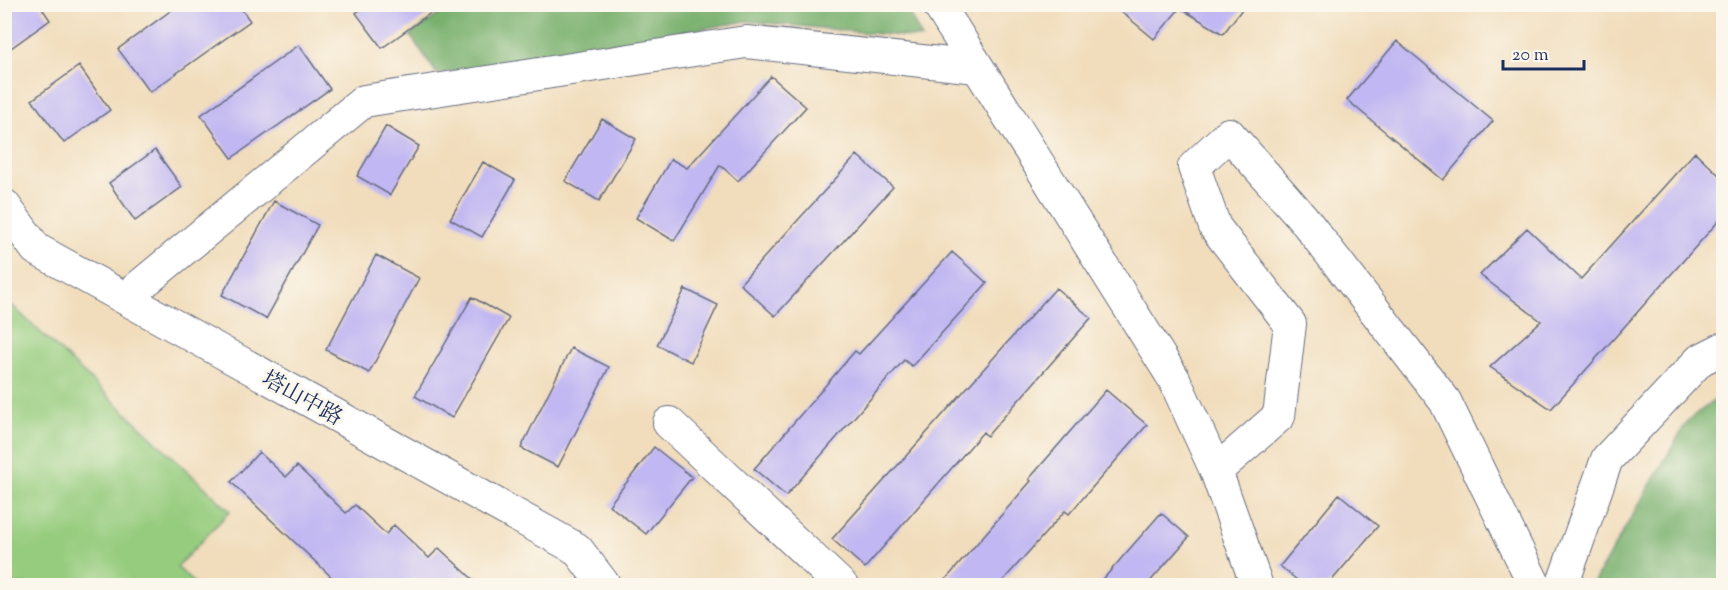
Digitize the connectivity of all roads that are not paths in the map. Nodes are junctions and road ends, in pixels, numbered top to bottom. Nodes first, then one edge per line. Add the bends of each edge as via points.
1 (938, 4) edge
2 (977, 67) junction
3 (4, 205) edge
4 (125, 298) junction
5 (1724, 348) edge
6 (669, 423) dead end
7 (1216, 471) junction
8 (605, 585) edge
9 (842, 585) edge
10 (1257, 585) edge
11 (1535, 585) edge
12 (1562, 585) edge

1 - 2 street
2 - 4 street via 746,42 364,101
2 - 7 street via 1174,379
3 - 4 street, 塔山中路 via 36,249
4 - 8 street, 塔山中路 via 577,549
5 - 12 street via 1700,360 1607,459
6 - 9 street
7 - 10 street
7 - 11 street via 1279,416 1290,324 1215,227 1194,167 1229,135 1302,217 1445,401

